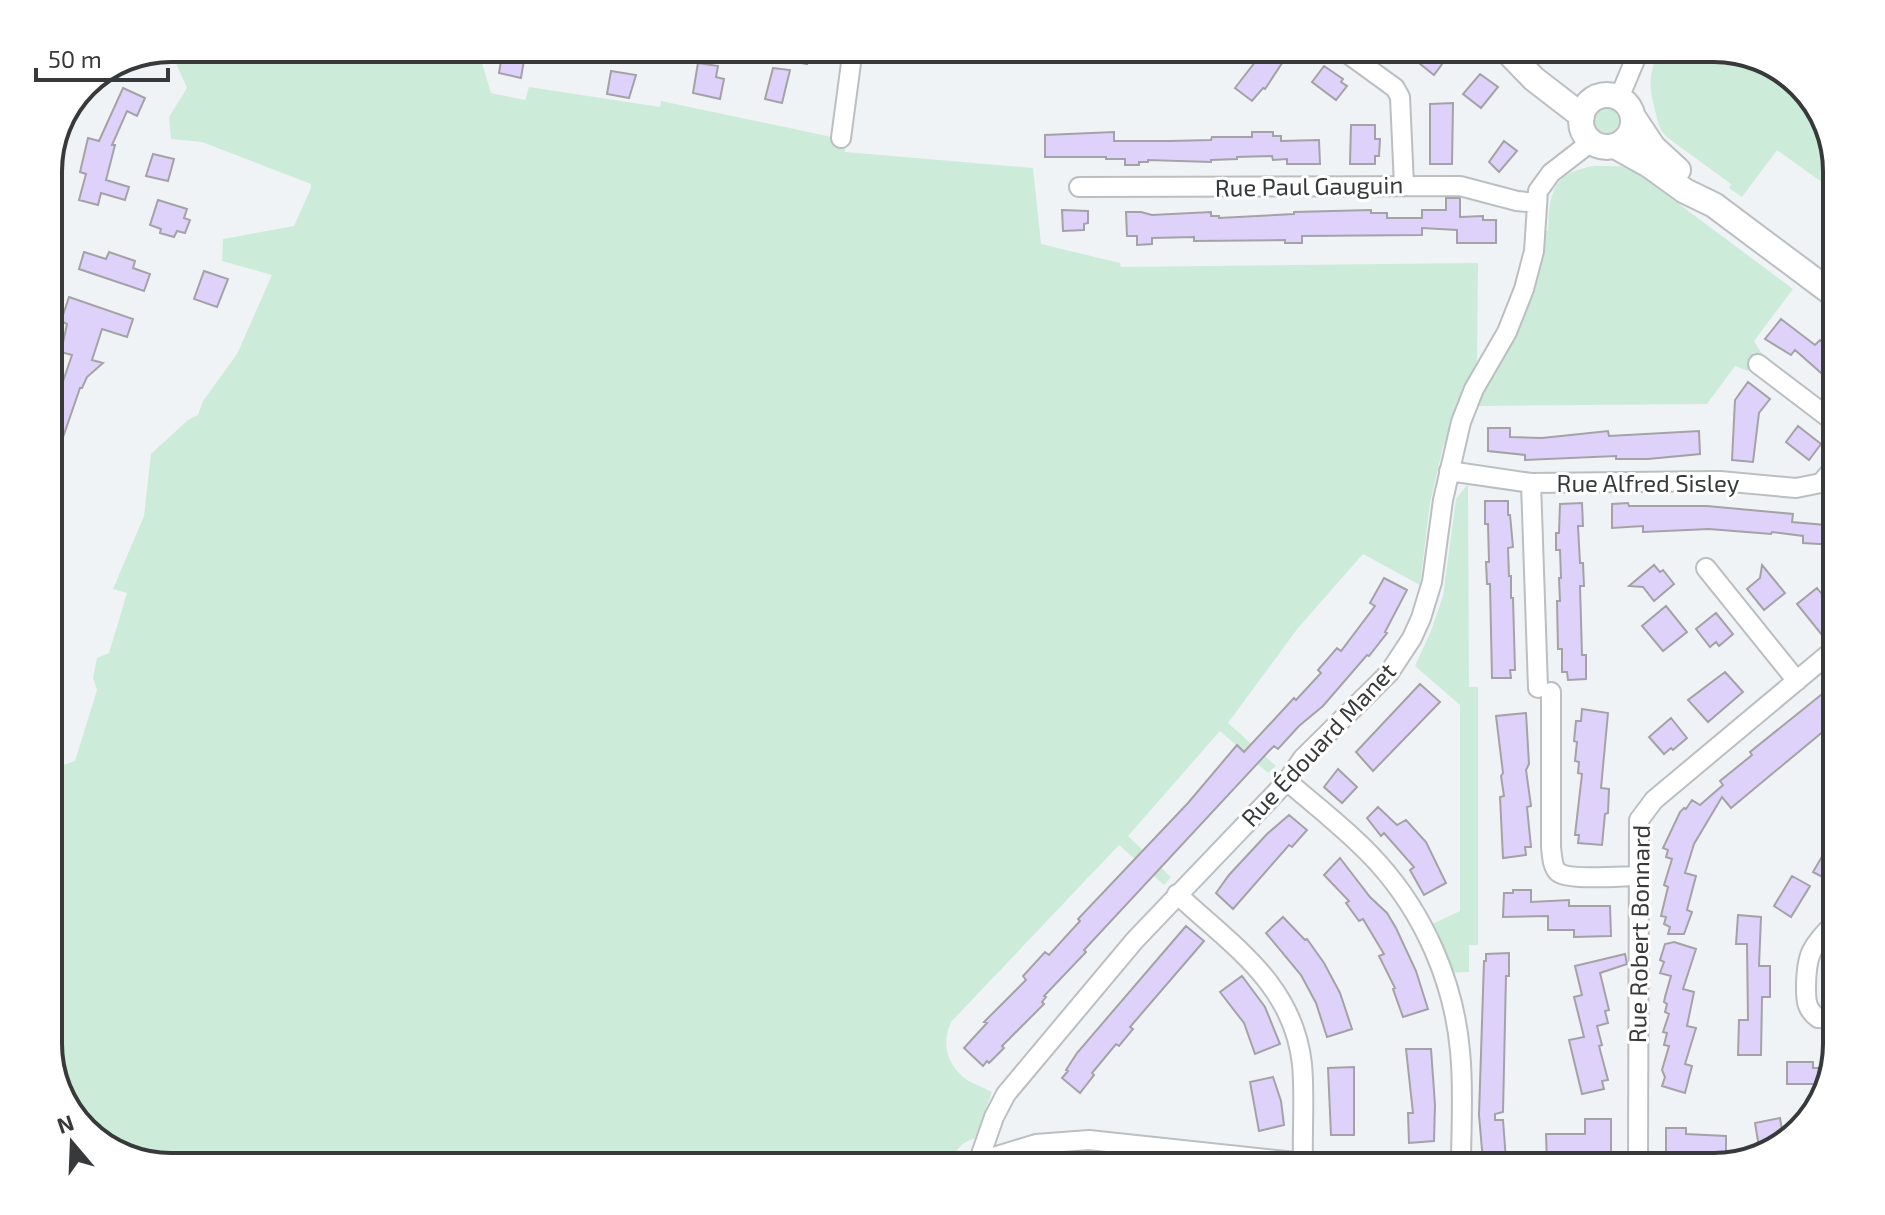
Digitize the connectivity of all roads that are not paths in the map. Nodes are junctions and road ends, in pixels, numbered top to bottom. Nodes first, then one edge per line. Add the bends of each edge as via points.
1 (851, 62) edge
2 (1359, 62) edge
3 (1519, 62) edge
4 (1530, 62) edge
5 (1634, 62) edge
6 (1617, 104) junction
7 (1582, 116) junction
8 (841, 138) dead end
9 (1603, 144) junction
10 (1404, 185) junction
11 (1079, 187) dead end
12 (1537, 203) junction
13 (1714, 205) junction
14 (1823, 287) edge
15 (1758, 364) dead end
16 (1823, 413) edge
17 (1449, 471) junction
18 (1823, 481) edge
19 (1531, 483) junction
20 (1706, 568) dead end
21 (1823, 659) edge
22 (1797, 681) junction
23 (1287, 781) junction
24 (1638, 876) junction
25 (1177, 894) junction
26 (1823, 934) edge
27 (1823, 1018) edge
28 (983, 1153) edge
29 (1009, 1153) edge
30 (1210, 1153) edge
31 (1303, 1153) edge
32 (1461, 1153) edge
33 (1638, 1153) edge

1 - 8 street
2 - 10 street via 1400,97
3 - 7 main road
4 - 6 main road via 1559,81
5 - 6 street
6 - 7 main road via 1585,107
6 - 9 main road via 1631,131 1622,143
6 - 13 main road
7 - 9 main road via 1583,130
9 - 12 street, Rue Édouard Manet via 1545,180
9 - 13 main road
10 - 11 street, Rue Paul Gauguin
10 - 12 street, Rue Paul Gauguin via 1460,186
12 - 17 street, Rue Édouard Manet via 1534,251 1524,289 1468,403
13 - 14 main road
15 - 16 street
17 - 19 street, Rue Alfred Sisley
17 - 23 street, Rue Édouard Manet via 1432,582 1412,638 1389,673 1303,758
18 - 19 street, Rue Alfred Sisley via 1796,488 1720,481
19 - 24 street via 1555,868 1569,876
20 - 22 street
21 - 22 street, Rue Robert Bonnard
22 - 24 street, Rue Robert Bonnard via 1647,807 1638,827
23 - 25 street, Rue Édouard Manet
23 - 32 street via 1376,861 1430,940 1458,1030
24 - 33 street, Rue Robert Bonnard
25 - 28 street, Rue Édouard Manet via 1006,1094
25 - 31 street via 1263,973 1291,1018 1302,1068
26 - 27 street via 1806,961 1806,996 1808,1008
29 - 30 street via 1036,1144 1089,1140

